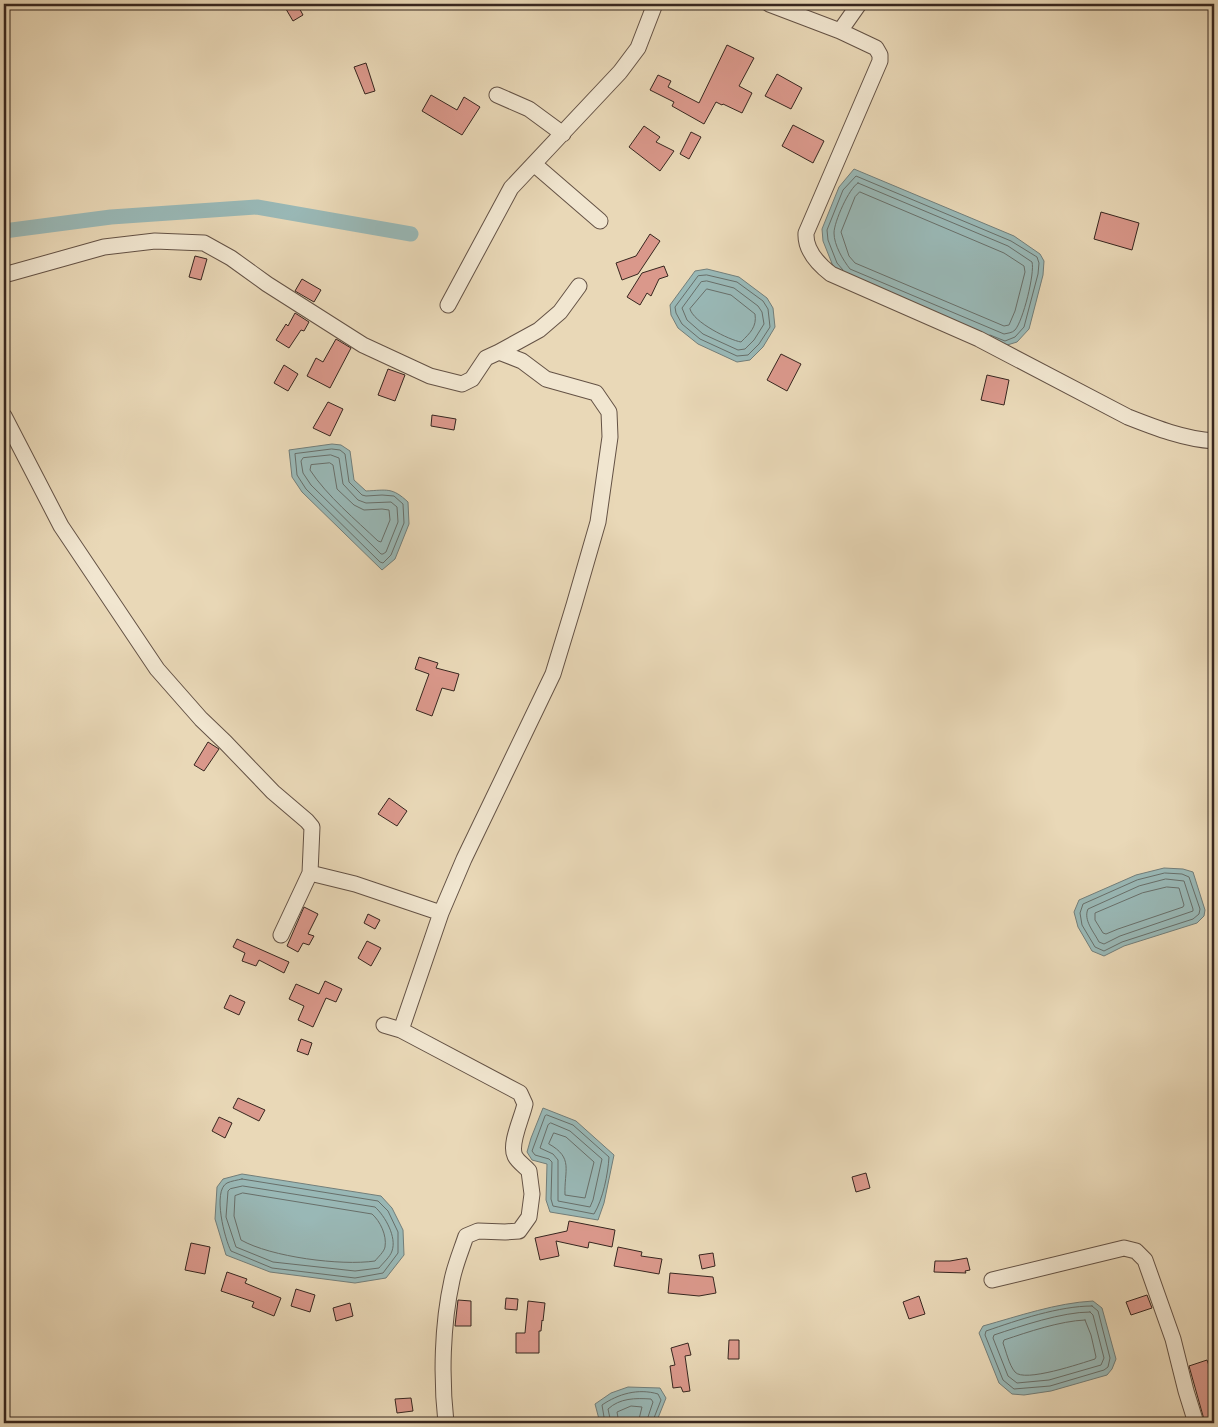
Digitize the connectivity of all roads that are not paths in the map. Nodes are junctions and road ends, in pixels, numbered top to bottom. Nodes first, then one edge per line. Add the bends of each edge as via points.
1 (655, 4) edge
2 (769, 4) edge
3 (859, 4) edge
4 (840, 32) junction
5 (497, 95) dead end
6 (563, 134) junction
7 (534, 164) junction
8 (600, 222) dead end
9 (4, 275) edge
10 (579, 286) dead end
11 (448, 305) dead end
12 (499, 352) junction
13 (4, 416) edge
14 (1214, 441) edge
15 (310, 873) junction
16 (441, 913) junction
17 (281, 935) dead end
18 (384, 1024) dead end
19 (401, 1030) junction
20 (992, 1280) dead end
21 (446, 1423) edge
22 (1196, 1423) edge

1 - 6 street via 638,48
2 - 4 street
3 - 4 street
4 - 14 street via 876,48 880,61 806,233 814,258 822,267 831,274 979,339 1128,417 1194,440
5 - 6 street via 529,109
6 - 7 street
7 - 8 street
7 - 11 street via 511,188
9 - 12 street via 104,247 155,241 204,243 363,345 430,376 462,384 472,379 486,358
10 - 12 street via 560,312 539,330
12 - 16 street via 522,361 546,379 596,393 610,412 610,437 598,522 553,674
13 - 15 street via 61,526 157,669 273,792 308,821 312,828
15 - 16 street
15 - 17 street
16 - 19 street
18 - 19 street
19 - 21 street via 520,1093 525,1104 513,1146 517,1159 529,1171 532,1194 529,1217 518,1231 478,1231 466,1236 452,1280 445,1321
20 - 22 street via 1124,1248 1136,1250 1145,1260 1166,1319

